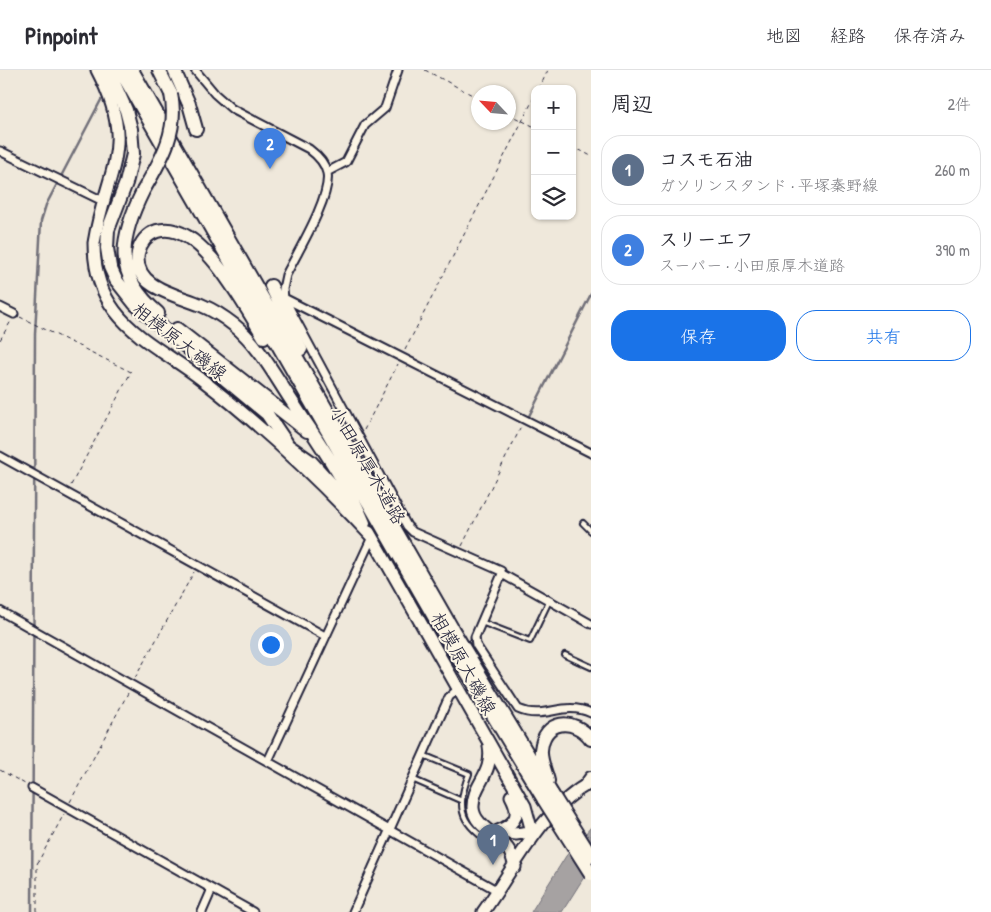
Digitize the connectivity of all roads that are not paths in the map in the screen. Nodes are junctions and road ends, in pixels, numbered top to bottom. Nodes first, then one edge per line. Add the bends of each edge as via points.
1 (97, 70) edge
2 (108, 70) edge
3 (120, 70) edge
4 (132, 70) edge
5 (159, 70) edge
6 (174, 70) edge
7 (195, 70) edge
8 (398, 70) edge
9 (196, 129) dead end
10 (0, 152) edge
11 (327, 172) junction
12 (105, 202) junction
13 (271, 286) dead end
14 (284, 298) junction
15 (0, 307) edge
16 (14, 314) road end
17 (321, 410) junction
18 (257, 426) junction
19 (286, 442) junction
20 (320, 444) junction
21 (591, 453) edge
22 (0, 456) edge
23 (338, 501) junction
24 (364, 523) junction
25 (583, 523) dead end
26 (591, 531) edge
27 (372, 537) junction
28 (502, 574) junction
29 (549, 601) junction
30 (0, 610) edge
31 (481, 622) junction
32 (591, 624) edge
33 (325, 636) junction
34 (565, 655) dead end
35 (591, 667) edge
36 (458, 689) junction
37 (591, 714) edge
38 (591, 739) edge
39 (488, 740) junction
40 (423, 754) junction
41 (268, 761) junction
42 (501, 764) junction
43 (412, 779) junction
44 (589, 781) edge
45 (34, 789) road end
46 (548, 797) junction
47 (460, 800) junction
48 (525, 806) junction
49 (550, 816) junction
50 (390, 829) junction
51 (493, 830) junction
52 (533, 835) junction
53 (508, 848) junction
54 (591, 856) edge
55 (514, 867) junction
56 (591, 874) edge
57 (212, 889) junction
58 (498, 891) junction
59 (202, 912) edge
60 (253, 912) edge
61 (353, 912) edge
62 (483, 912) edge

1 - 12 main road, 相模原大磯線 via 115,114 118,148
2 - 19 highway via 126,110 133,154 108,230 106,248 116,280 135,304 267,414
3 - 17 highway, 小田原厚木道路
4 - 17 highway, 小田原厚木道路 via 242,262
5 - 20 highway, bridge via 174,108 171,134 126,232 126,270 132,284 154,309
6 - 9 highway
7 - 11 street via 232,109 309,149 319,157
8 - 11 street via 385,108 365,125 346,162
10 - 12 street
11 - 14 street via 324,199 286,275 282,289
12 - 18 main road, 相模原大磯線 via 97,226 94,259 104,294 114,310 136,333 201,378
13 - 17 highway
14 - 21 street
14 - 28 street via 406,526 502,571
15 - 16 street
17 - 20 highway via 206,252 192,239 171,230 152,233 144,240 137,260 145,279 160,290 221,315 245,335
17 - 46 highway, 小田原厚木道路 via 445,636
18 - 19 main road, 相模原大磯線
18 - 23 main road, 相模原大磯線
19 - 23 main road via 291,452 324,482
19 - 24 main road, 相模原大磯線 via 311,461 344,495
20 - 24 highway via 348,489
22 - 33 street
23 - 27 main road, 相模原大磯線
24 - 27 main road, 相模原大磯線
25 - 26 lane
27 - 33 street
27 - 36 main road, 相模原大磯線
28 - 29 street
28 - 31 street
29 - 31 lane via 530,642
29 - 32 street
30 - 41 street
31 - 37 street via 476,645 518,710 529,714 567,707 580,708
33 - 41 street
34 - 35 lane
36 - 39 main road, 相模原大磯線
36 - 40 street via 449,697
38 - 46 highway via 583,729 569,723 548,732 540,752
39 - 42 main road, 相模原大磯線
39 - 51 main road via 489,767 475,795 473,810 478,820
40 - 43 street
40 - 47 lane via 469,774
41 - 50 street
42 - 48 main road, 相模原大磯線
42 - 51 main road via 502,777 517,812 510,824
43 - 47 lane
43 - 50 street
44 - 49 main road
45 - 57 street
46 - 54 highway, 小田原厚木道路, bridge
46 - 56 highway, 小田原厚木道路, bridge
47 - 53 lane via 462,815 471,828 501,850
48 - 49 main road via 536,815
48 - 52 main road, 相模原大磯線
49 - 52 main road
50 - 58 street
50 - 61 street
51 - 52 main road
51 - 53 main road
52 - 55 main road
53 - 55 main road
55 - 58 main road
57 - 59 street
57 - 60 street
58 - 62 main road

